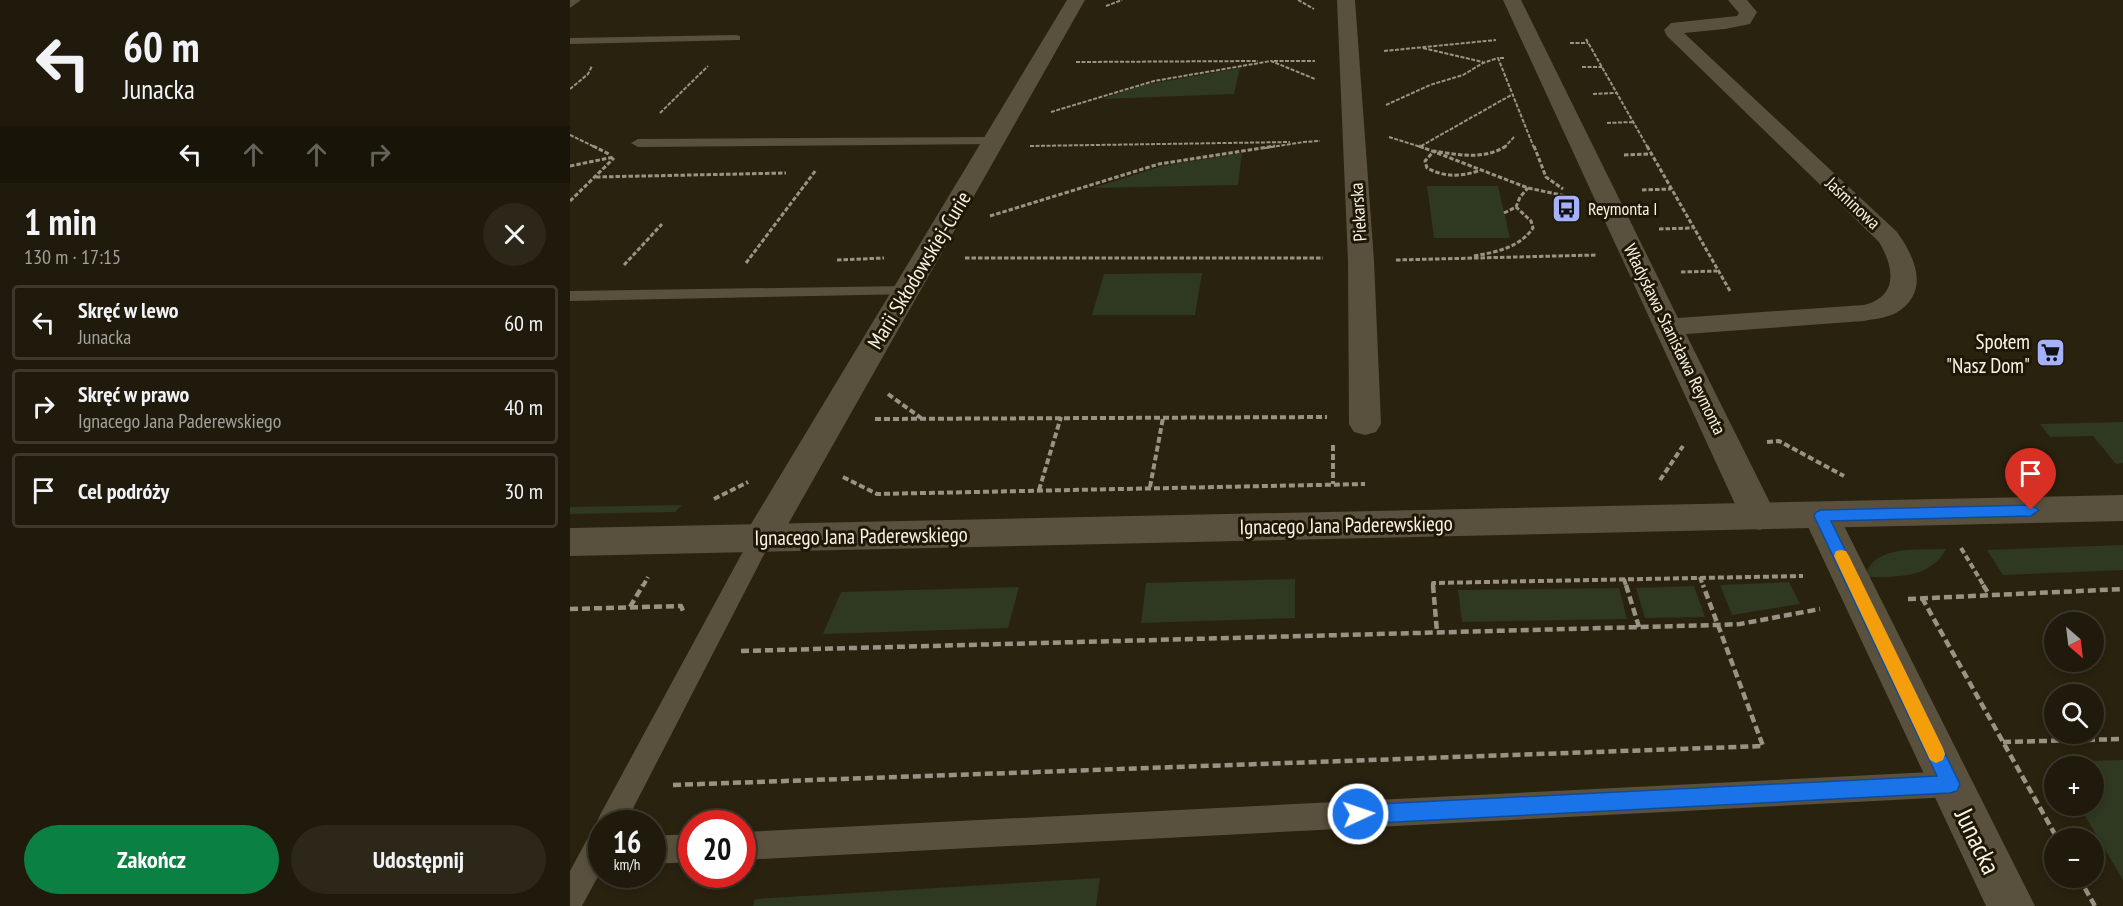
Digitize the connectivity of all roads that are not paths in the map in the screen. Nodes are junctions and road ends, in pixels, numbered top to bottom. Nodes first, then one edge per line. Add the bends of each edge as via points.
1 (576, 0) edge
2 (1076, 0) edge
3 (1346, 0) edge
4 (1512, 0) edge
5 (1737, 0) edge
6 (570, 5) edge
7 (736, 38) road end
8 (570, 41) edge
9 (995, 141) junction
10 (638, 143) dead end
11 (906, 291) junction
12 (570, 296) edge
13 (1668, 327) junction
14 (1365, 424) dead end
15 (2123, 508) edge
16 (1821, 516) junction
17 (1759, 517) junction
18 (761, 539) junction
19 (570, 542) edge
20 (1950, 784) junction
21 (617, 810) edge
22 (756, 845) edge
23 (588, 868) edge
24 (570, 900) edge
25 (2011, 906) edge

1 - 6 lane
2 - 9 street, Marii Skłodowskiej-Curie
3 - 14 street, Piekarska via 1361,261
4 - 13 street, Władysława Stanisława Reymonta
5 - 13 street, Jaśminowa via 1748,12 1744,20 1677,27 1673,30 1676,36 1888,237 1900,253 1903,282 1897,298 1886,307 1864,313
7 - 8 lane
9 - 10 lane
9 - 11 street, Marii Skłodowskiej-Curie
11 - 12 lane
11 - 18 street, Marii Skłodowskiej-Curie
13 - 17 street, Władysława Stanisława Reymonta
15 - 16 street, Ignacego Jana Paderewskiego
16 - 17 street, Ignacego Jana Paderewskiego
16 - 20 street, Junacka
17 - 18 street, Ignacego Jana Paderewskiego
18 - 19 street, Ignacego Jana Paderewskiego
18 - 21 lane
20 - 22 lane
20 - 25 street, Junacka
23 - 24 lane

